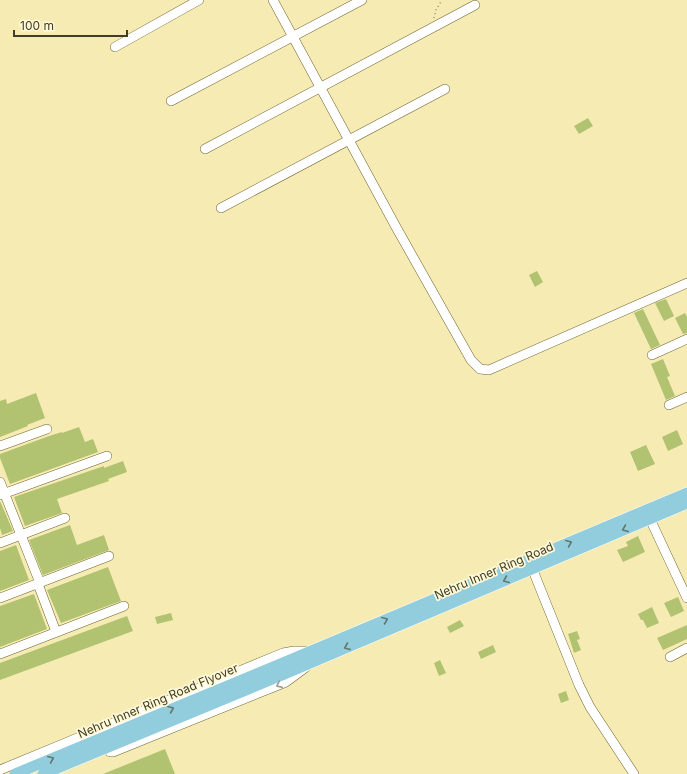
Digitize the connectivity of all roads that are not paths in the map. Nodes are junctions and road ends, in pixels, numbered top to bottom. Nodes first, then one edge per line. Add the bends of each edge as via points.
1 (199, 0) edge
2 (273, 0) edge
3 (362, 0) edge
4 (475, 5) dead end
5 (293, 36) junction
6 (115, 47) dead end
7 (320, 88) junction
8 (445, 89) dead end
9 (171, 101) dead end
10 (349, 140) junction
11 (205, 149) dead end
12 (221, 208) dead end
13 (687, 283) edge
14 (687, 339) edge
15 (652, 355) dead end
16 (687, 397) edge
17 (669, 405) dead end
18 (47, 429) dead end
19 (0, 446) edge
20 (107, 456) dead end
21 (0, 482) edge
22 (687, 493) edge
23 (2, 494) edge
24 (687, 502) edge
25 (64, 518) dead end
26 (650, 519) junction
27 (20, 535) junction
28 (0, 543) edge
29 (109, 556) dead end
30 (532, 568) junction
31 (39, 583) junction
32 (0, 598) edge
33 (687, 598) edge
34 (124, 606) dead end
35 (372, 631) junction
36 (56, 632) junction
37 (687, 648) edge
38 (310, 651) junction
39 (0, 654) edge
40 (670, 657) dead end
41 (310, 663) junction
42 (280, 670) junction
43 (100, 729) junction
44 (0, 770) edge
45 (15, 774) edge
46 (43, 774) edge
47 (634, 774) edge

1 - 6 street
2 - 5 street
3 - 5 street
4 - 7 street
5 - 7 street
5 - 9 street
7 - 10 street
7 - 11 street
8 - 10 street
10 - 12 street
10 - 13 street via 471,360 480,369 489,370
14 - 15 street
16 - 17 street
18 - 19 street
20 - 23 street
21 - 23 street
35 -> 22 main road, Nehru Inner Ring Road
23 - 27 street
24 - 26 main road, Nehru Inner Ring Road
25 - 27 street
26 -> 30 main road, Nehru Inner Ring Road
26 - 33 street
27 - 28 street
27 - 31 street
29 - 31 street
30 -> 35 main road, Nehru Inner Ring Road
30 - 47 street via 579,685 590,707
31 - 32 street
31 - 36 street
34 - 36 street
35 - 38 main road, Nehru Inner Ring Road
35 -> 41 main road, Nehru Inner Ring Road
36 - 39 street
37 - 40 street
38 - 42 main road, Nehru Inner Ring Road Flyover
38 - 43 street via 284,653
41 - 42 main road, Nehru Inner Ring Road Flyover
41 -> 43 street via 286,682 113,752 110,752
45 -> 42 main road, Nehru Inner Ring Road Flyover, bridge
42 - 46 main road, Nehru Inner Ring Road Flyover, bridge
43 - 44 street

